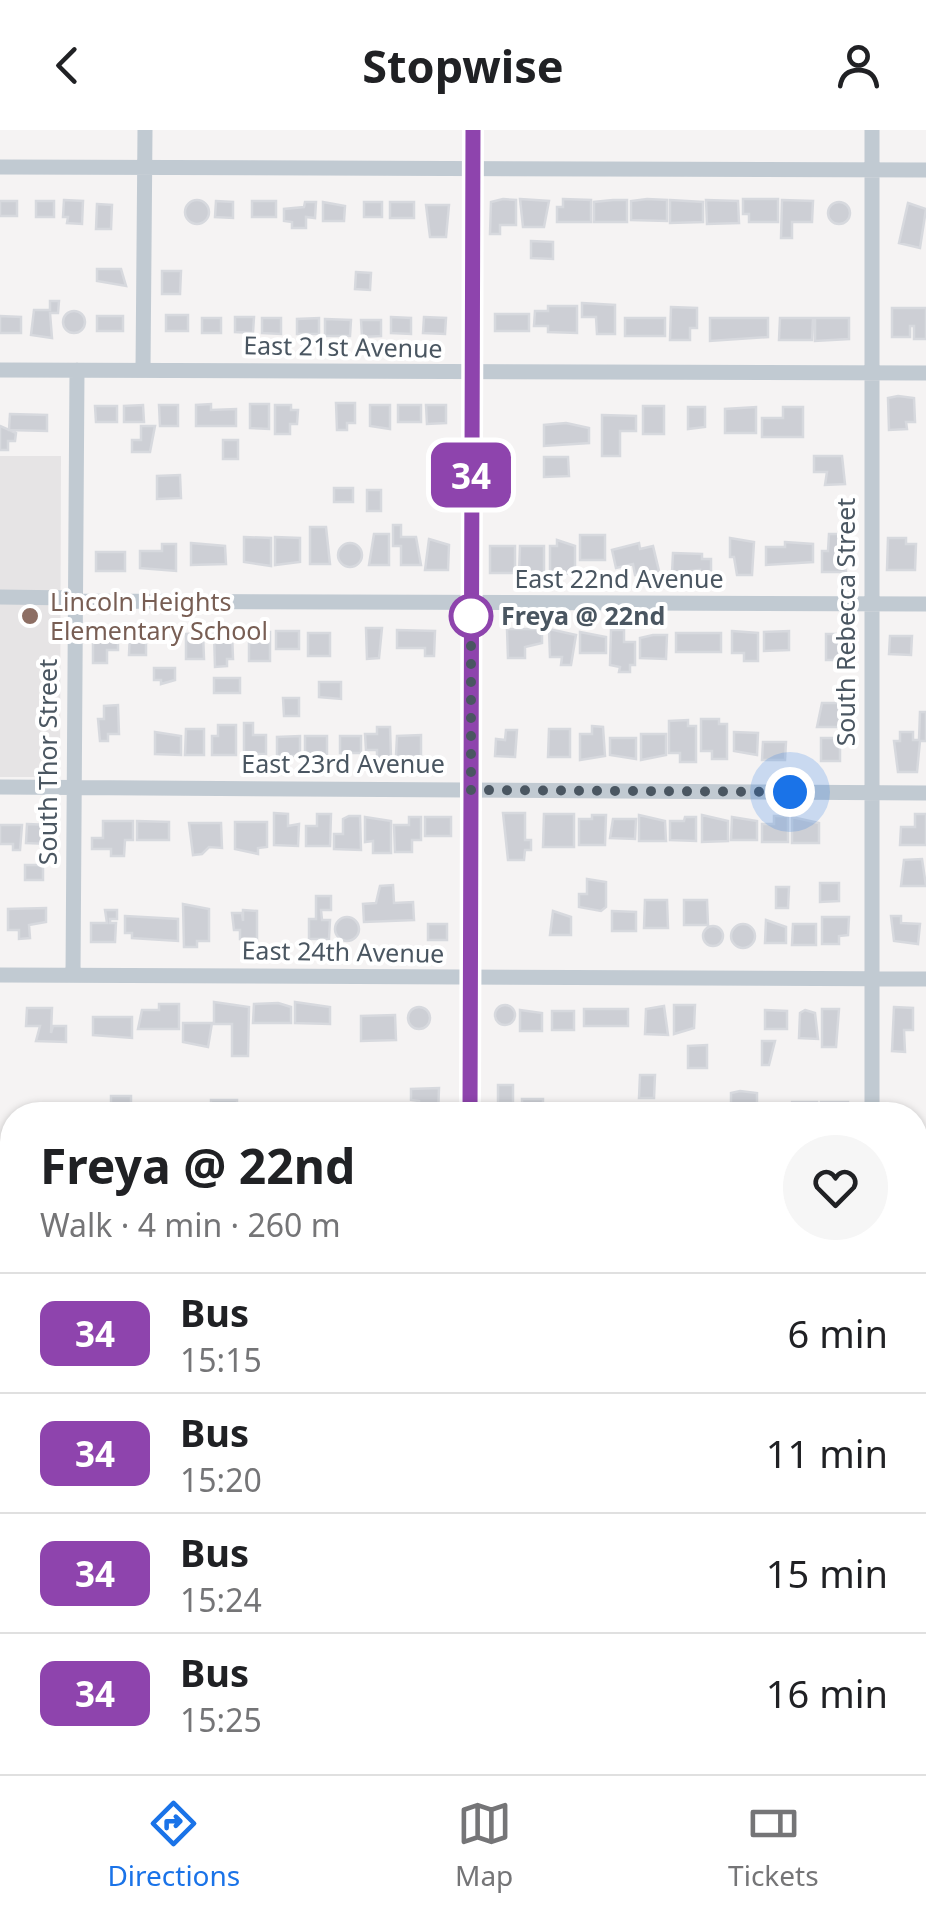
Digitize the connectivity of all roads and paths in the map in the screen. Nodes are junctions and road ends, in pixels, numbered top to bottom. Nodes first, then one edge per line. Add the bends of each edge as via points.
1 (144, 130) edge
2 (473, 130) edge
3 (872, 130) edge
4 (0, 167) edge
5 (144, 168) junction
6 (472, 168) junction
7 (872, 170) junction
8 (926, 170) edge
9 (0, 370) edge
10 (77, 370) junction
11 (143, 370) junction
12 (872, 372) junction
13 (926, 372) edge
14 (470, 373) junction
15 (0, 597) edge
16 (73, 599) junction
17 (471, 604) junction
18 (872, 604) junction
19 (926, 604) edge
20 (0, 787) edge
21 (74, 787) junction
22 (471, 790) junction
23 (870, 792) junction
24 (926, 793) edge
25 (0, 975) edge
26 (73, 975) junction
27 (471, 978) junction
28 (872, 978) junction
29 (926, 979) edge
30 (470, 1102) edge
31 (872, 1102) edge

1 - 5 street
2 - 6 main road
3 - 7 street, South Rebecca Street
4 - 5 street
5 - 6 street
5 - 11 street
6 - 7 street
6 - 14 main road
7 - 8 street
7 - 12 street, South Rebecca Street
9 - 10 street, East 21st Avenue
10 - 11 street, East 21st Avenue
10 - 16 street, South Thor Street
11 - 14 street, East 21st Avenue
12 - 13 street, East 21st Avenue
12 - 14 street, East 21st Avenue
12 - 18 street, South Rebecca Street
14 - 17 main road
15 - 16 street, East 22nd Avenue
16 - 17 street, East 22nd Avenue
16 - 21 street, South Thor Street
17 - 18 street, East 22nd Avenue
17 - 22 main road
18 - 19 street, East 22nd Avenue
18 - 23 street, South Rebecca Street
20 - 21 street, East 23rd Avenue
21 - 22 street, East 23rd Avenue
21 - 26 street, South Thor Street
22 - 23 street, East 23rd Avenue
22 - 27 main road
23 - 24 street, East 23rd Avenue
23 - 28 street, South Rebecca Street
25 - 26 street, East 24th Avenue
26 - 27 street, East 24th Avenue
27 - 28 street, East 24th Avenue
27 - 30 main road
28 - 29 street, East 24th Avenue
28 - 31 street, South Rebecca Street

